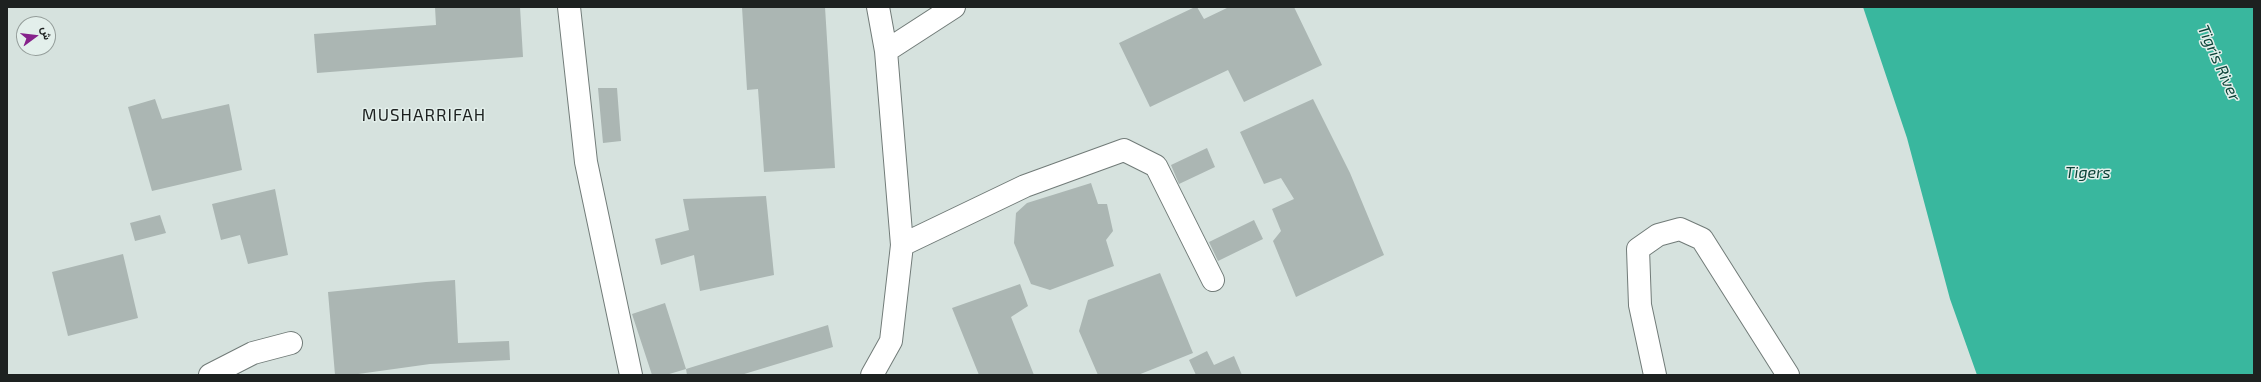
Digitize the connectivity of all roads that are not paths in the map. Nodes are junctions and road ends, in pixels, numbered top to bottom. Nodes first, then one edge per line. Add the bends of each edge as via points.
1 (569, 7) edge
2 (878, 7) edge
3 (954, 7) edge
4 (886, 51) junction
5 (902, 245) junction
6 (1213, 280) dead end
7 (291, 343) dead end
8 (210, 375) edge
9 (631, 375) edge
10 (872, 375) edge
11 (1655, 375) edge
12 (1788, 375) edge

1 - 9 street via 586,162
2 - 4 street
3 - 4 street
4 - 5 street
5 - 6 street via 1025,186 1124,150 1156,166
5 - 10 street via 891,341
7 - 8 street via 253,353
11 - 12 street via 1640,305 1638,249 1658,236 1680,230 1702,239

